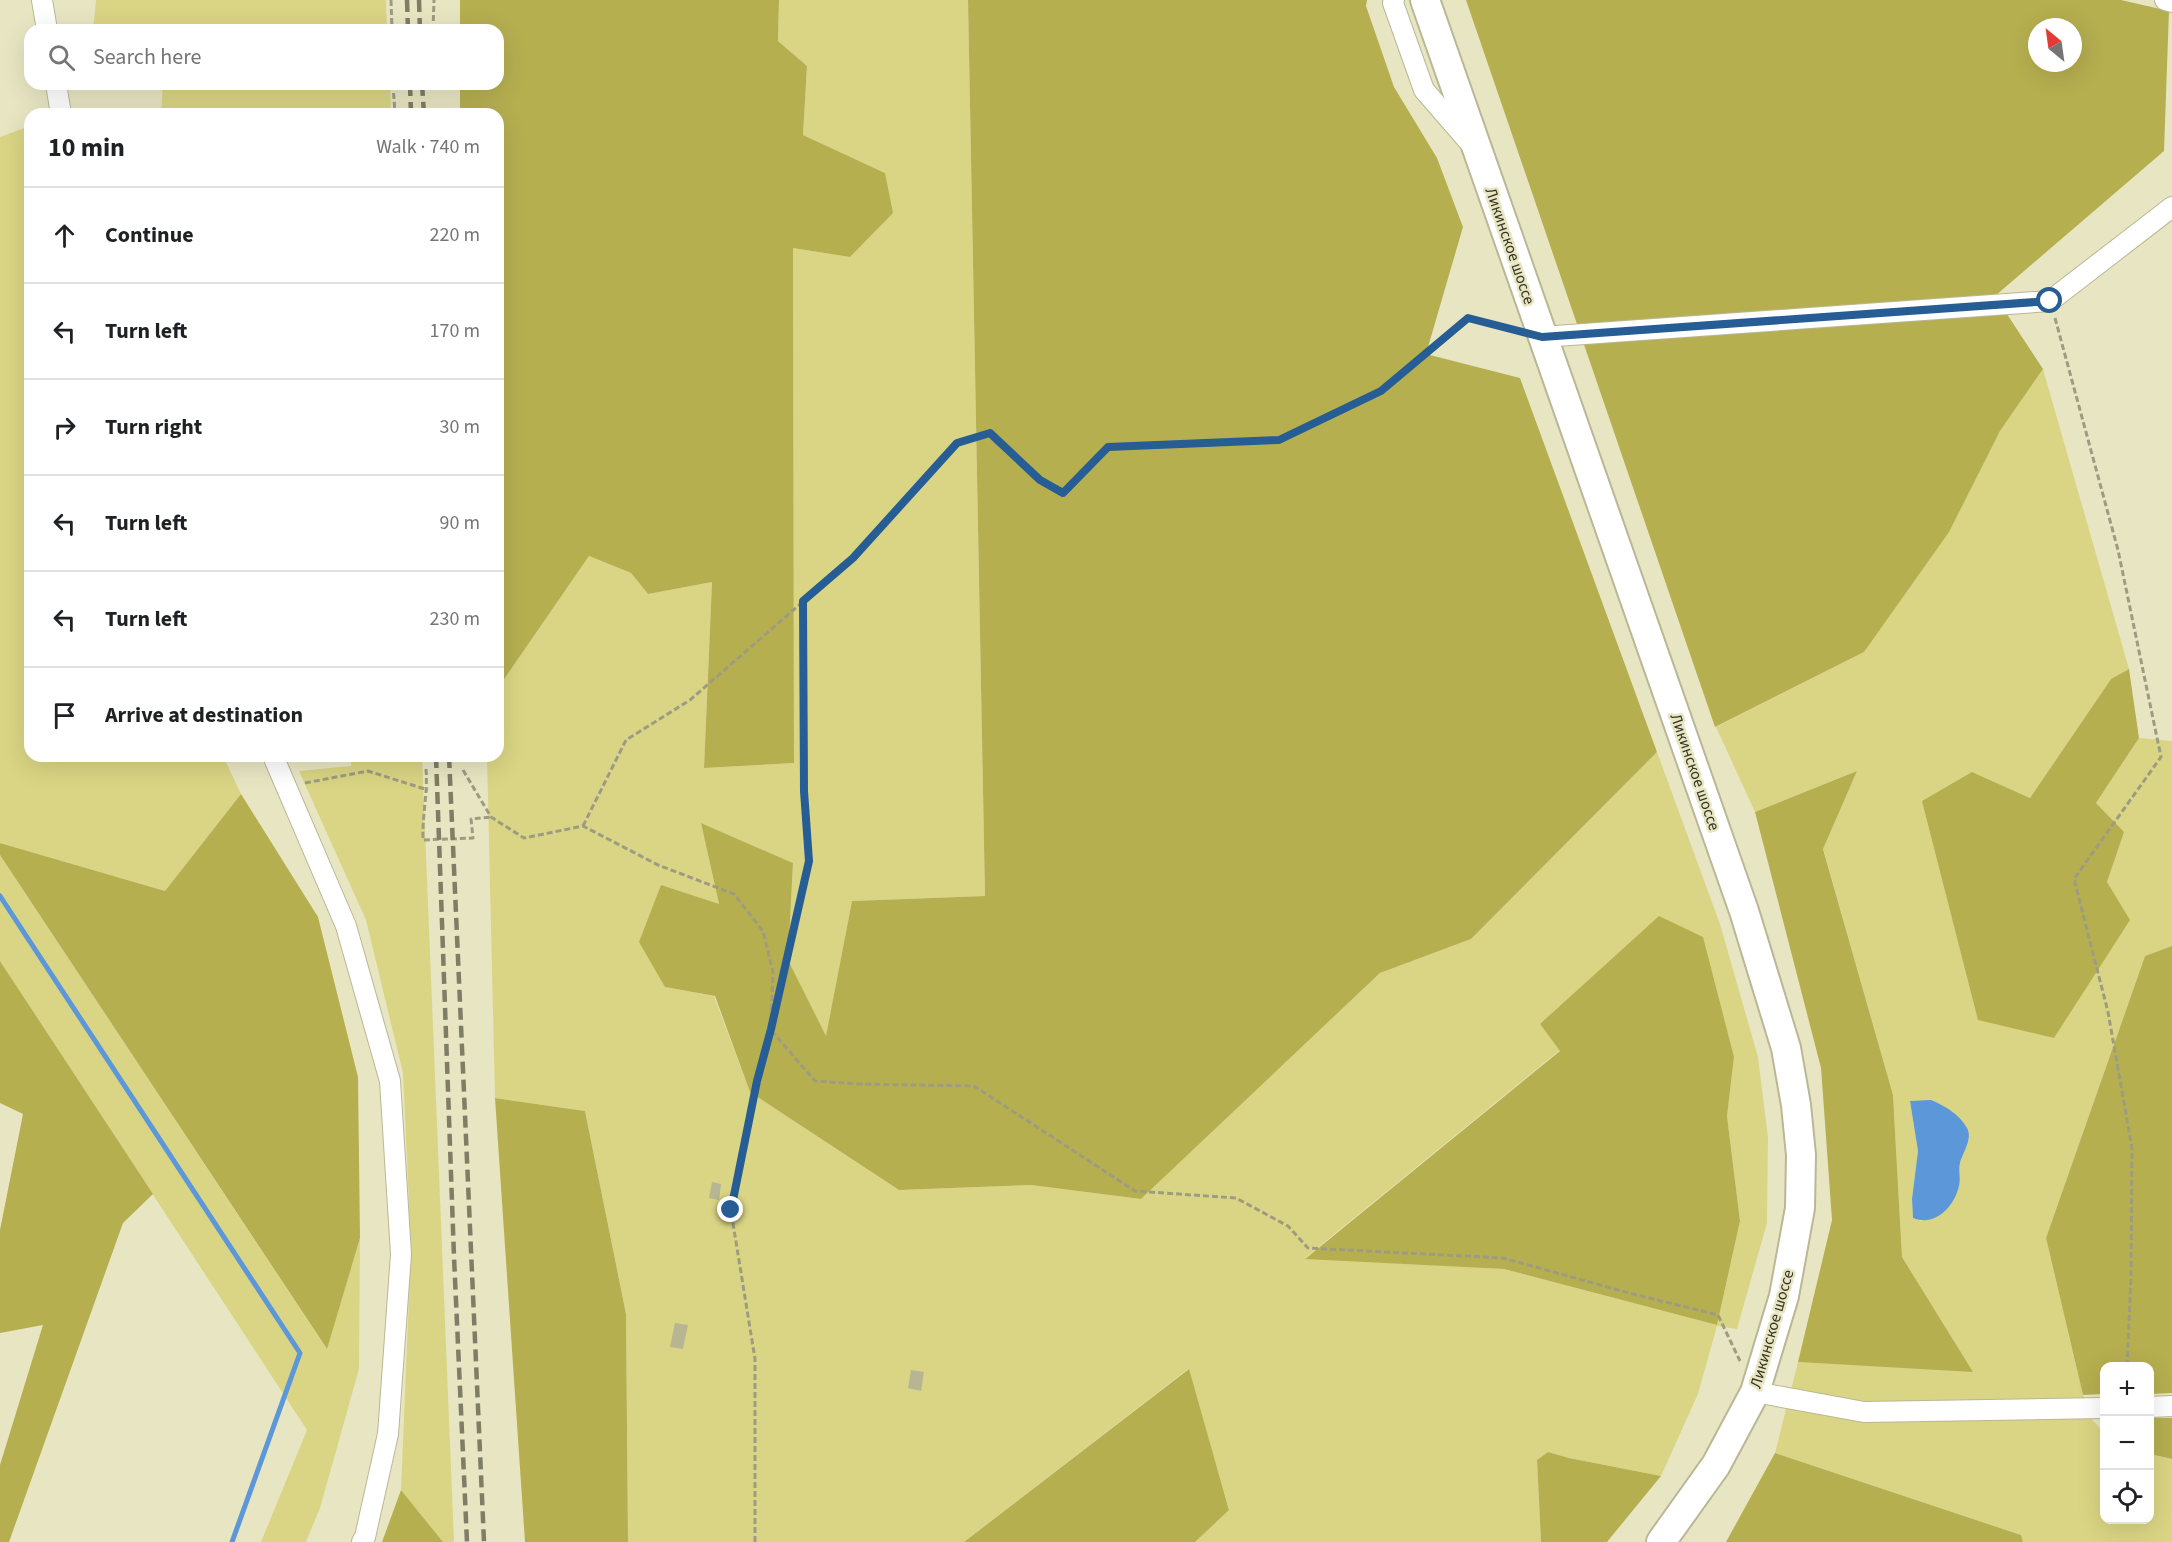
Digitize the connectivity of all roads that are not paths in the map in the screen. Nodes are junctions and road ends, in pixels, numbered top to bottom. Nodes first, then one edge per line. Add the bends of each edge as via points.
1 (42, 0) edge
2 (1394, 0) edge
3 (1425, 0) edge
4 (2165, 0) edge
5 (2172, 2) edge
6 (46, 24) edge
7 (57, 90) edge
8 (60, 108) edge
9 (1477, 152) junction
10 (2172, 207) edge
11 (1542, 337) junction
12 (276, 762) edge
13 (1755, 1392) junction
14 (2154, 1407) edge
15 (2172, 1407) edge
16 (2100, 1408) edge
17 (362, 1542) edge
18 (1661, 1542) edge

1 - 6 street
2 - 9 street via 1424,90
3 - 9 highway, Ликинское шоссе
4 - 5 street
7 - 8 street
9 - 11 highway, Ликинское шоссе
10 - 11 street via 2050,301
11 - 13 highway, Ликинское шоссе via 1744,911 1786,1048 1801,1155 1800,1208 1784,1296
12 - 17 street via 346,926 390,1081 401,1254 388,1434
13 - 16 street via 1864,1412
13 - 18 highway, Ликинское шоссе via 1716,1465
14 - 15 street

